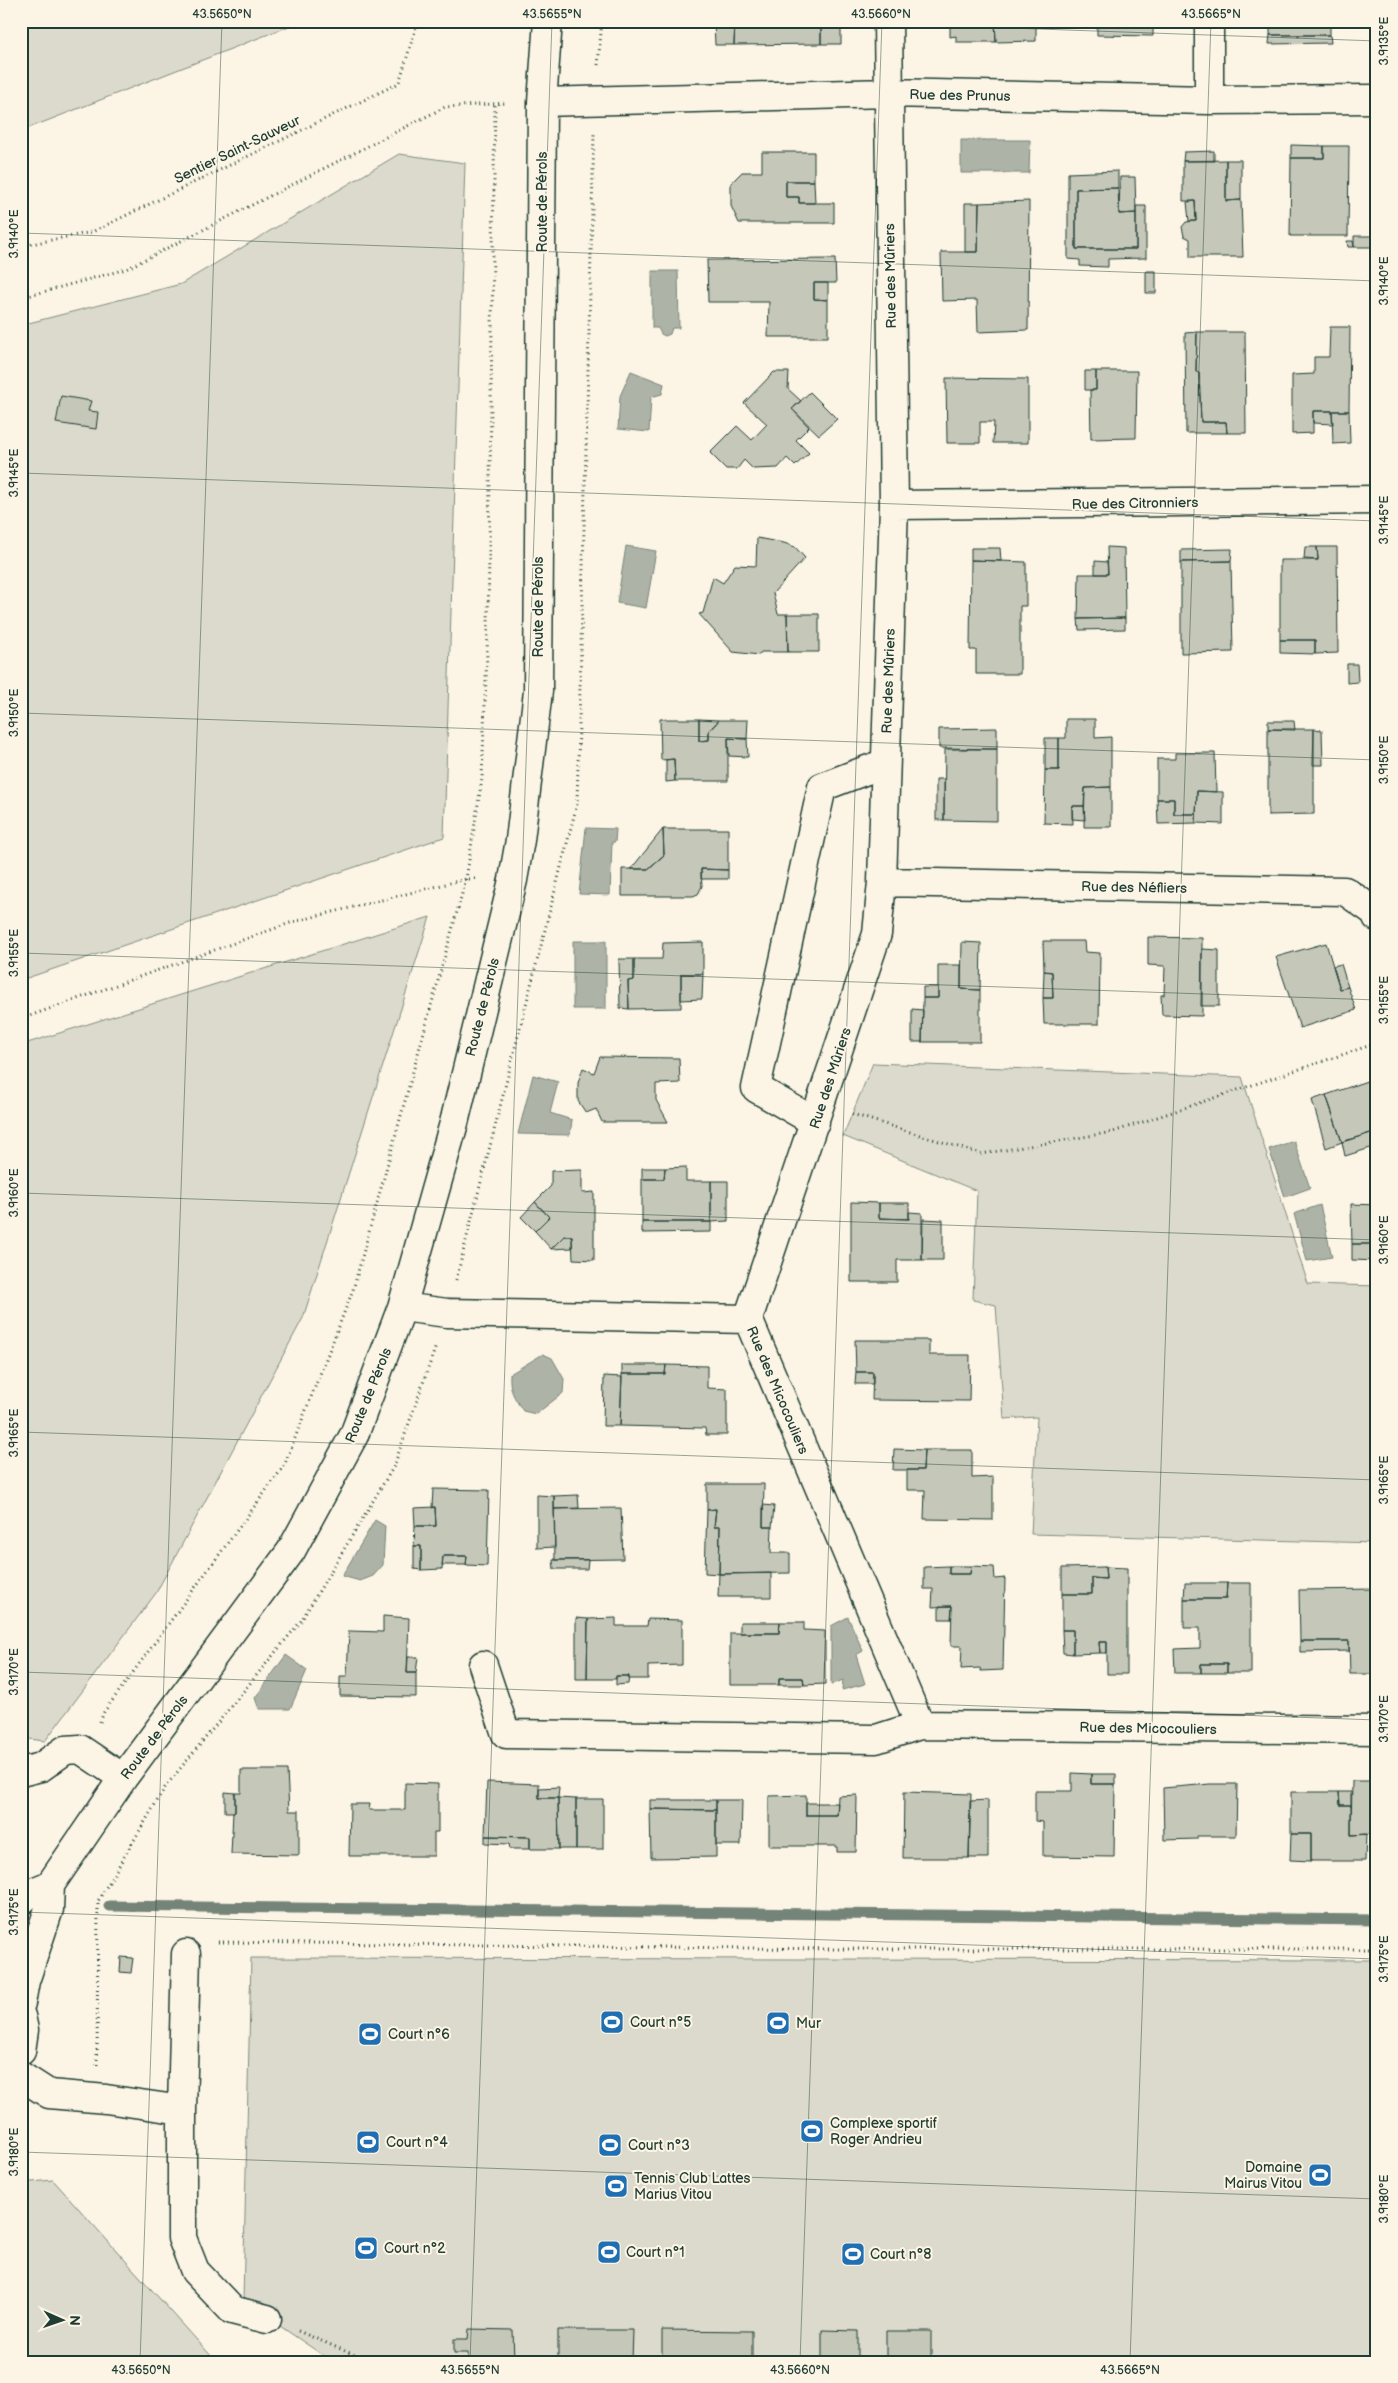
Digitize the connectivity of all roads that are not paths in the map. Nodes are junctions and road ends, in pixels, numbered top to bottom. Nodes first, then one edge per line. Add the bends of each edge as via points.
1 (548, 21) edge
2 (888, 21) edge
3 (1209, 21) edge
4 (888, 93) junction
5 (1377, 99) edge
6 (1209, 100) junction
7 (542, 102) junction
8 (1377, 500) edge
9 (894, 505) junction
10 (885, 763) junction
11 (882, 882) junction
12 (1377, 917) edge
13 (818, 1113) junction
14 (402, 1307) junction
15 (748, 1319) junction
16 (482, 1665) dead end
17 (920, 1725) junction
18 (1377, 1730) edge
19 (21, 1772) edge
20 (128, 1772) junction
21 (50, 1885) junction
22 (21, 1901) edge
23 (186, 1954) road end
24 (21, 2003) edge
25 (21, 2016) edge
26 (21, 2051) edge
27 (21, 2076) edge
28 (182, 2110) junction
29 (267, 2319) road end

1 - 7 street, Route de Pérols
2 - 4 street, Rue des Mûriers
3 - 6 street
4 - 6 street, Rue des Prunus
4 - 7 street, Rue des Prunus
4 - 9 street, Rue des Mûriers
5 - 6 street, Rue des Prunus
7 - 14 street, Route de Pérols via 538,691 513,880 454,1123
8 - 9 street, Rue des Citronniers
9 - 10 street, Rue des Mûriers
10 - 11 street, Rue des Mûriers
10 - 13 street via 822,787 756,1088
11 - 12 street, Rue des Néfliers via 1344,891 1376,912
11 - 13 street, Rue des Mûriers via 877,934
13 - 15 street, Rue des Mûriers
14 - 15 street, Rue des Micocouliers via 447,1314
14 - 20 street, Route de Pérols via 354,1435 291,1551
15 - 17 street, Rue des Micocouliers
16 - 17 street, Rue des Micocouliers via 506,1734 876,1739
17 - 18 street, Rue des Micocouliers
19 - 20 street via 41,1767 65,1750 80,1749
20 - 21 street, Route de Pérols
21 - 22 street via 28,1894
21 - 24 street via 49,1909
23 - 28 street
25 - 26 street via 24,2030
27 - 28 street via 49,2094
28 - 29 street via 182,2238 195,2270 232,2310

